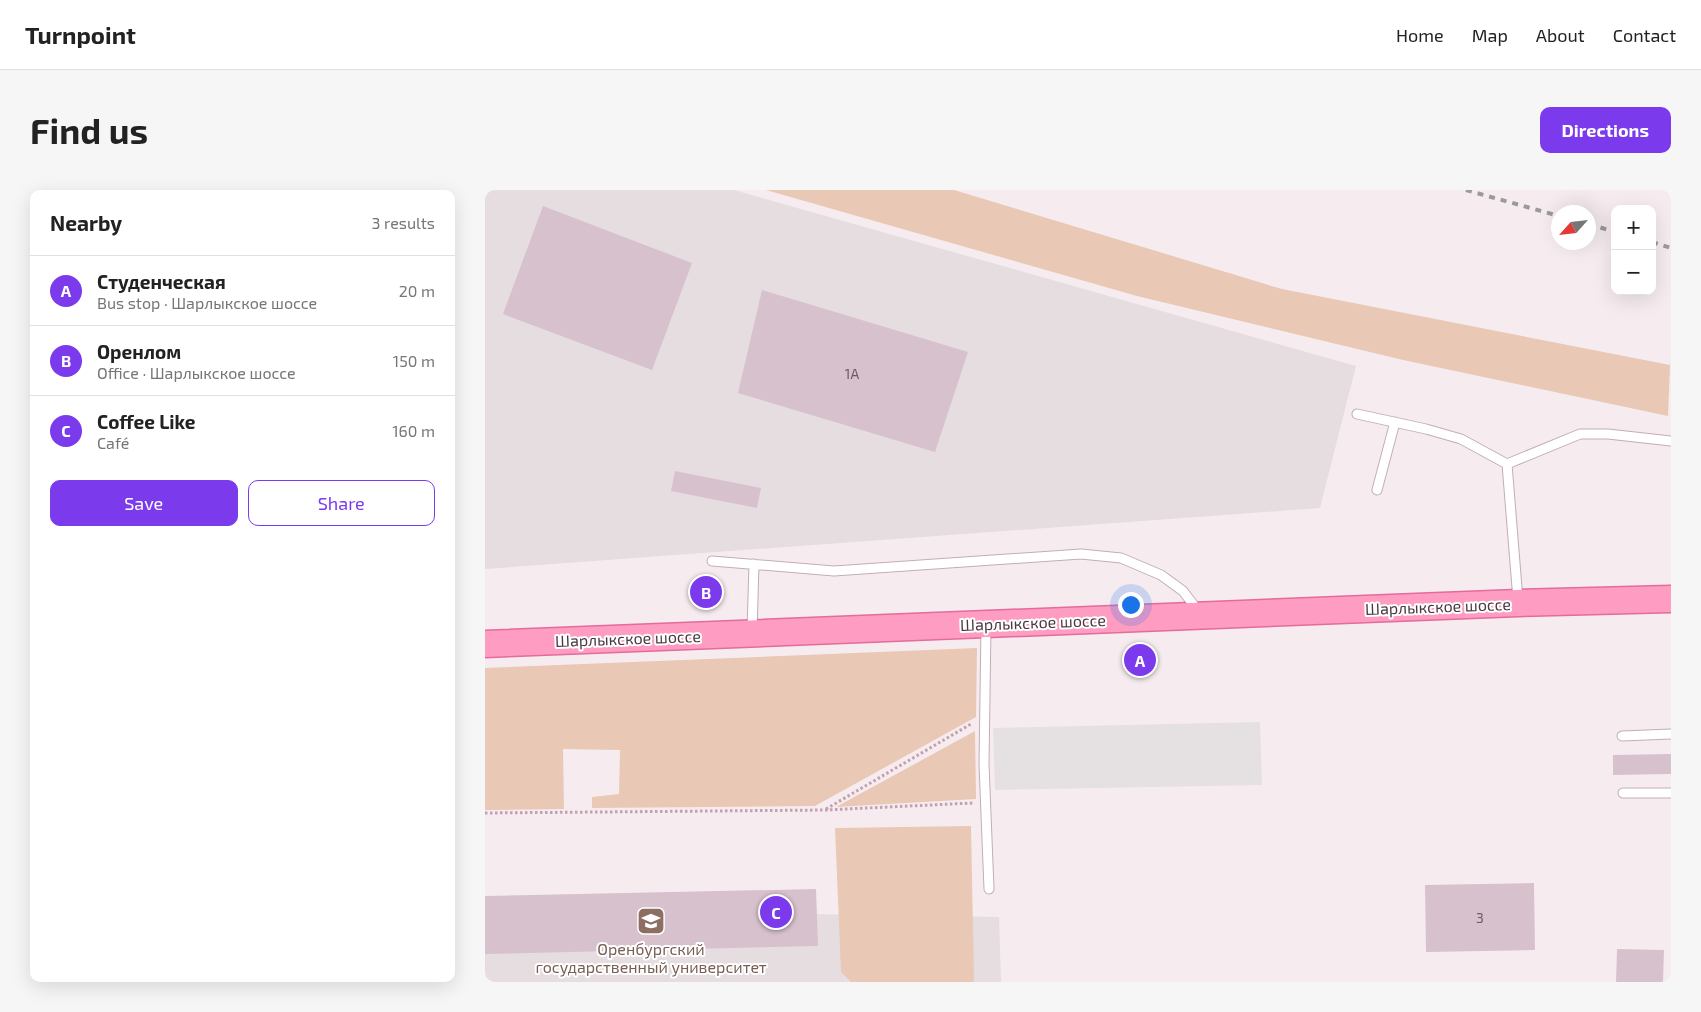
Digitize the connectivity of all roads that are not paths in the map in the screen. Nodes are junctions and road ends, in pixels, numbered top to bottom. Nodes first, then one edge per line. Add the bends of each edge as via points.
1 (1357, 414) dead end
2 (1395, 422) junction
3 (1671, 441) edge
4 (1507, 464) junction
5 (1377, 490) dead end
6 (712, 561) dead end
7 (754, 564) junction
8 (1671, 599) edge
9 (1519, 603) junction
10 (1202, 616) junction
11 (986, 624) junction
12 (753, 632) junction
13 (485, 644) edge
14 (1671, 734) edge
15 (1622, 736) dead end
16 (1623, 793) dead end
17 (1671, 793) edge
18 (989, 890) dead end

1 - 2 lane
2 - 4 lane via 1461,439
2 - 5 lane
3 - 4 lane via 1580,434
4 - 9 lane
6 - 7 lane
7 - 10 lane via 835,571 1081,554 1121,558 1161,575 1183,591
7 - 12 lane
8 - 9 main road, Шарлыкское шоссе
9 - 10 main road, Шарлыкское шоссе
10 - 11 main road, Шарлыкское шоссе
11 - 12 main road, Шарлыкское шоссе
11 - 18 lane
12 - 13 main road, Шарлыкское шоссе
14 - 15 lane
16 - 17 lane

